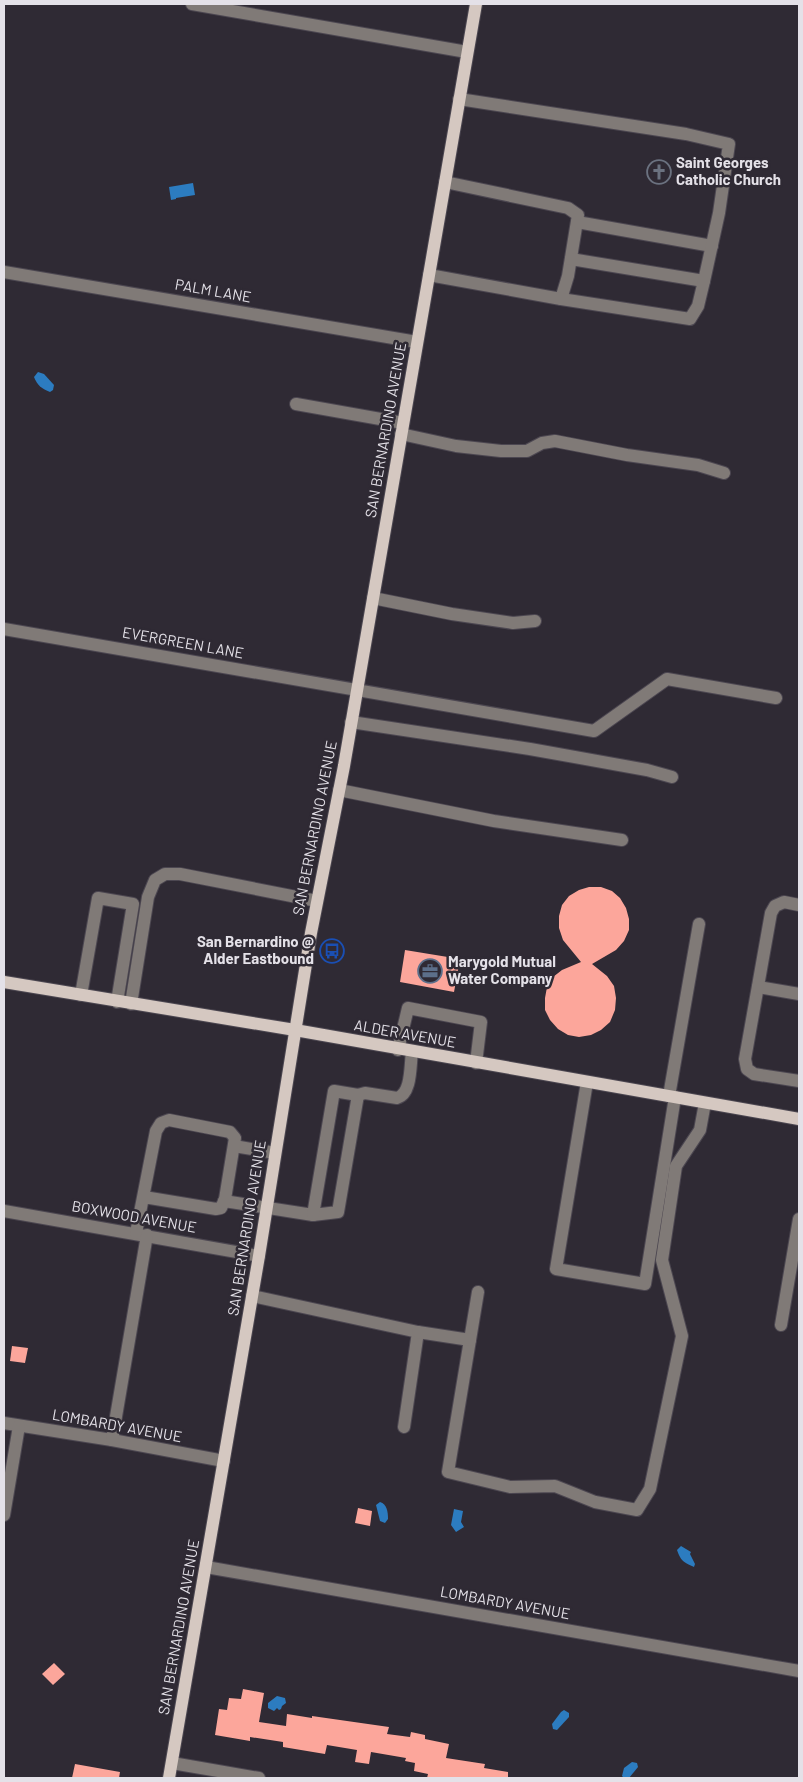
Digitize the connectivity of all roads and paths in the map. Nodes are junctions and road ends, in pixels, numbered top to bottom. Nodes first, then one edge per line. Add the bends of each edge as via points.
1 (199, 4) edge
2 (476, 4) edge
3 (467, 52) junction
4 (459, 99) junction
5 (445, 182) junction
6 (577, 222) junction
7 (712, 247) junction
8 (571, 260) junction
9 (4, 272) edge
10 (429, 275) junction
11 (704, 280) junction
12 (561, 299) junction
13 (417, 342) junction
14 (296, 404) dead end
15 (402, 428) junction
16 (724, 473) dead end
17 (373, 598) junction
18 (535, 621) dead end
19 (4, 629) edge
20 (357, 690) junction
21 (776, 698) dead end
22 (351, 722) junction
23 (672, 777) dead end
24 (339, 790) junction
25 (622, 840) dead end
26 (317, 901) junction
27 (799, 905) edge
28 (699, 924) dead end
29 (4, 982) edge
30 (758, 987) junction
31 (799, 994) edge
32 (80, 995) junction
33 (117, 1002) junction
34 (131, 1004) junction
35 (295, 1030) junction
36 (398, 1050) junction
37 (412, 1052) junction
38 (476, 1063) junction
39 (799, 1080) edge
40 (587, 1082) junction
41 (358, 1095) junction
42 (672, 1097) junction
43 (705, 1103) junction
44 (799, 1119) edge
45 (234, 1146) junction
46 (276, 1153) junction
47 (144, 1197) junction
48 (224, 1202) junction
49 (267, 1207) junction
50 (4, 1211) edge
51 (313, 1215) junction
52 (799, 1219) edge
53 (142, 1234) junction
54 (259, 1256) junction
55 (478, 1292) dead end
56 (252, 1296) junction
57 (781, 1325) dead end
58 (418, 1332) junction
59 (470, 1340) junction
60 (4, 1423) edge
61 (19, 1426) junction
62 (404, 1427) dead end
63 (112, 1440) junction
64 (224, 1461) junction
65 (4, 1515) edge
66 (206, 1567) junction
67 (799, 1671) edge
68 (172, 1762) junction
69 (169, 1778) edge
70 (259, 1778) edge

1 - 3 street
2 - 3 main road, SAN BERNARDINO AVENUE
3 - 4 main road, SAN BERNARDINO AVENUE
4 - 5 main road, SAN BERNARDINO AVENUE
4 - 7 street via 686,134 729,144
5 - 6 street via 568,208 578,215
5 - 10 main road, SAN BERNARDINO AVENUE
6 - 7 street
6 - 8 street
7 - 11 street
8 - 11 street
8 - 12 street
9 - 13 street, PALM LANE
10 - 12 street
10 - 13 main road, SAN BERNARDINO AVENUE
11 - 12 street via 698,306 690,319
13 - 15 main road, SAN BERNARDINO AVENUE
14 - 15 street
15 - 16 street via 456,446 527,451 555,441 698,465
15 - 17 main road, SAN BERNARDINO AVENUE
17 - 18 street via 513,623
17 - 20 main road, SAN BERNARDINO AVENUE
19 - 20 street, EVERGREEN LANE
20 - 21 street, EVERGREEN LANE via 594,731 667,679
20 - 22 main road, SAN BERNARDINO AVENUE
22 - 23 street via 530,749
22 - 24 main road, SAN BERNARDINO AVENUE
24 - 25 street via 494,821
24 - 26 main road, SAN BERNARDINO AVENUE
26 - 34 street via 180,874 165,874 155,880 148,898
26 - 35 main road, SAN BERNARDINO AVENUE
27 - 30 street via 784,902 774,906
28 - 42 street
29 - 32 main road, ALDER AVENUE
30 - 31 street
30 - 39 street via 745,1059 747,1069 754,1074
32 - 33 main road, ALDER AVENUE
32 - 33 street via 98,898 133,904
33 - 34 main road, ALDER AVENUE
34 - 35 main road, ALDER AVENUE
35 - 36 main road, ALDER AVENUE
35 - 46 main road, SAN BERNARDINO AVENUE
36 - 37 main road, ALDER AVENUE
36 - 38 street via 408,1008 482,1022
37 - 38 main road, ALDER AVENUE
37 - 41 street via 407,1088 401,1097
38 - 40 main road, ALDER AVENUE
40 - 42 main road, ALDER AVENUE
40 - 42 street via 556,1269 645,1284
41 - 51 street via 339,1210
41 - 51 street via 334,1091
42 - 43 main road, ALDER AVENUE
43 - 44 main road, ALDER AVENUE
43 - 59 street via 700,1130 676,1166 662,1260 682,1336 650,1489 637,1510 595,1502 555,1486 510,1487 448,1472
45 - 46 street
45 - 47 street via 235,1138 230,1132 165,1120 156,1132
45 - 48 street
46 - 49 main road, SAN BERNARDINO AVENUE
47 - 48 street via 216,1209
47 - 53 street
48 - 49 street
49 - 51 street
49 - 54 main road, SAN BERNARDINO AVENUE
50 - 53 street, BOXWOOD AVENUE
52 - 57 street
53 - 54 street, BOXWOOD AVENUE
53 - 63 street
54 - 56 main road, SAN BERNARDINO AVENUE
55 - 59 street
56 - 58 street
56 - 64 main road, SAN BERNARDINO AVENUE
58 - 59 street
58 - 62 street
60 - 61 street, LOMBARDY AVENUE
61 - 63 street, LOMBARDY AVENUE
61 - 65 street
63 - 64 street, LOMBARDY AVENUE
64 - 66 main road, SAN BERNARDINO AVENUE
66 - 67 street, LOMBARDY AVENUE
66 - 68 main road, SAN BERNARDINO AVENUE
68 - 69 main road, SAN BERNARDINO AVENUE
68 - 70 street

